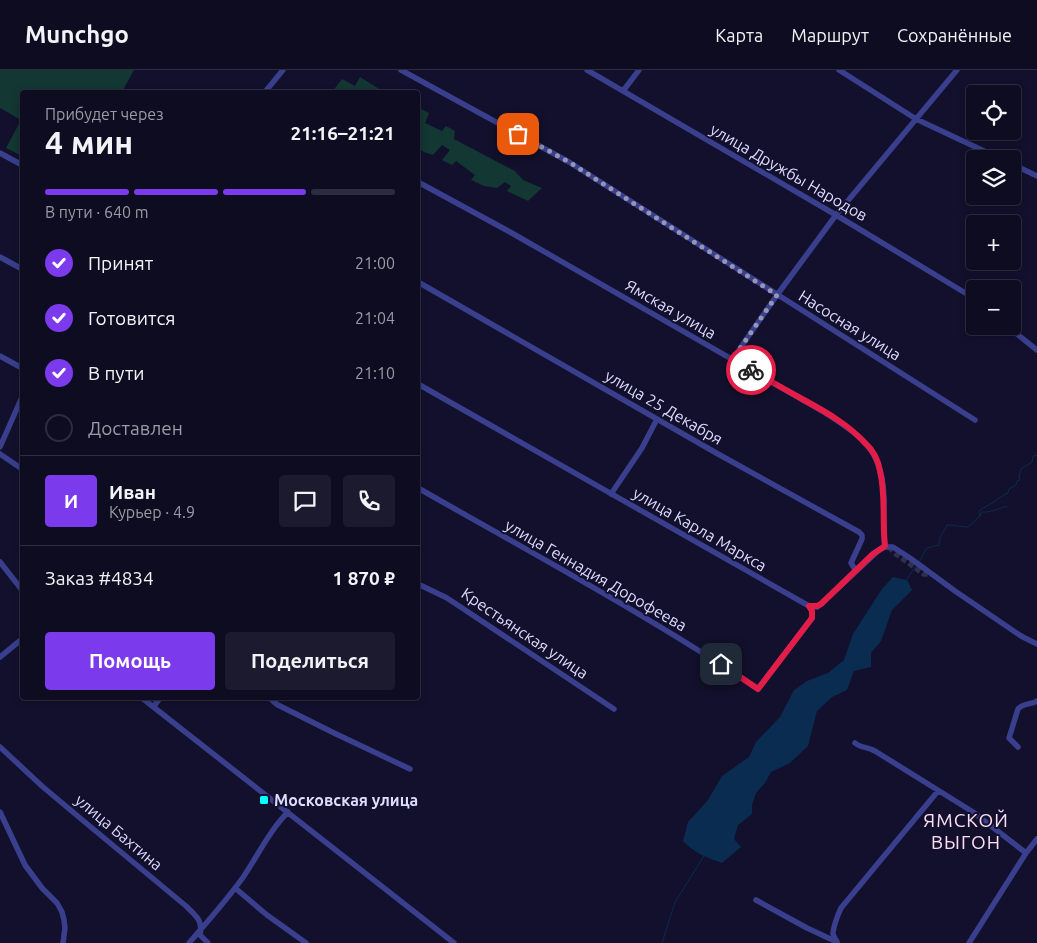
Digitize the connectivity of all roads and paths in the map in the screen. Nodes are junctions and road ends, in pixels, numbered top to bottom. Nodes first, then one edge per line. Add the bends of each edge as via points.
1 (283, 70) edge
2 (401, 70) edge
3 (588, 70) edge
4 (639, 70) edge
5 (839, 70) edge
6 (957, 70) edge
7 (267, 90) edge
8 (623, 90) junction
9 (916, 119) junction
10 (982, 150) edge
11 (0, 153) edge
12 (20, 164) edge
13 (1021, 168) edge
14 (1037, 176) edge
15 (420, 183) edge
16 (836, 215) junction
17 (0, 257) edge
18 (20, 268) edge
19 (420, 283) edge
20 (966, 293) edge
21 (777, 295) junction
22 (1019, 335) edge
23 (1037, 350) edge
24 (0, 356) edge
25 (732, 360) junction
26 (20, 367) edge
27 (420, 385) edge
28 (20, 402) edge
29 (657, 419) junction
30 (975, 420) dead end
31 (0, 447) edge
32 (0, 454) edge
33 (20, 468) edge
34 (420, 489) edge
35 (611, 494) junction
36 (885, 546) junction
37 (0, 562) edge
38 (856, 571) junction
39 (420, 585) edge
40 (20, 587) edge
41 (809, 606) junction
42 (20, 641) edge
43 (1037, 644) edge
44 (0, 657) edge
45 (145, 700) edge
46 (158, 700) edge
47 (272, 700) edge
48 (1037, 701) edge
49 (154, 706) junction
50 (614, 709) dead end
51 (855, 743) dead end
52 (0, 747) edge
53 (1018, 747) dead end
54 (410, 769) dead end
55 (938, 791) junction
56 (0, 812) edge
57 (288, 812) junction
58 (1037, 839) edge
59 (1026, 853) junction
60 (235, 888) junction
61 (756, 900) dead end
62 (202, 929) junction
63 (63, 943) edge
64 (189, 943) edge
65 (208, 943) edge
66 (306, 943) edge
67 (454, 943) edge
68 (838, 943) edge
69 (969, 943) edge

1 - 7 street
2 - 21 street, Насосная улица via 569,162
3 - 8 street, улица Дружбы Народов
4 - 8 street
5 - 9 street
6 - 9 street
8 - 16 street, улица Дружбы Народов
9 - 10 street
9 - 16 street
11 - 12 street
13 - 14 street
15 - 25 street, Ямская улица
16 - 20 street, улица Дружбы Народов
16 - 21 street
17 - 18 street
19 - 29 street, улица 25 Декабря
21 - 25 street
21 - 30 street, Насосная улица
22 - 23 street
24 - 26 street
25 - 36 street, Ямская улица via 824,412 867,444 876,458 883,484
27 - 35 street, улица Карла Маркса
28 - 31 street
29 - 35 street
29 - 38 street, улица 25 Декабря via 861,534 862,539 851,563
32 - 33 street
34 - 41 street, улица Геннадия Дорофеева via 597,590 758,689 812,618
35 - 41 street, улица Карла Маркса
36 - 38 street
36 - 43 street via 896,545 940,575 939,579 955,591
37 - 40 street
38 - 41 street via 821,604
39 - 50 street, Крестьянская улица via 447,598
42 - 44 street
45 - 49 street
46 - 49 street
47 - 54 street
48 - 53 street via 1018,709 1009,738
49 - 57 street
51 - 55 street via 875,751
52 - 62 street, улица Бахтина via 186,906 200,920
55 - 59 street via 973,812
55 - 68 street via 841,908 833,932
56 - 63 street via 25,865 58,903 64,920
57 - 60 street
57 - 67 street
58 - 59 street
59 - 69 street
60 - 62 street
60 - 66 street
61 - 68 street
62 - 64 street
62 - 65 street, улица Бахтина via 200,936

